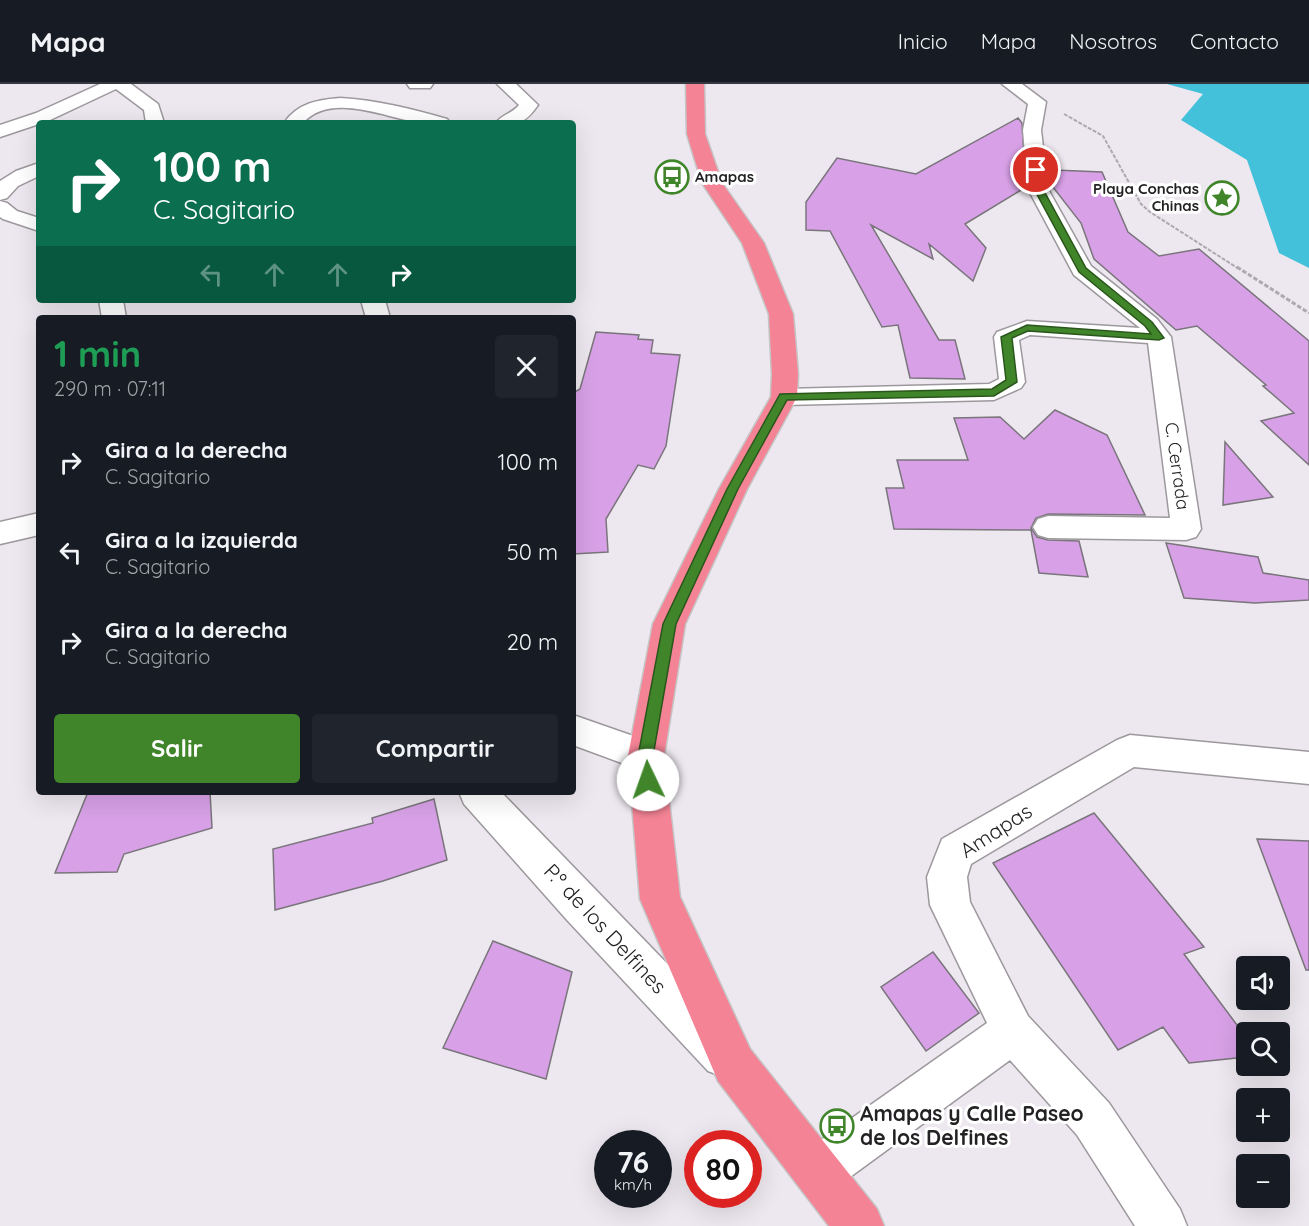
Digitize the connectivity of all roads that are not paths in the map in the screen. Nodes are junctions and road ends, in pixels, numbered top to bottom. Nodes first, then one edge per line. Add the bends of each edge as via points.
1 (114, 84) edge
2 (120, 84) edge
3 (416, 84) edge
4 (424, 84) edge
5 (506, 84) edge
6 (695, 84) edge
7 (1011, 84) edge
8 (154, 120) edge
9 (294, 120) edge
10 (431, 120) edge
11 (512, 120) edge
12 (0, 131) edge
13 (36, 170) edge
14 (0, 194) edge
15 (0, 207) edge
16 (36, 224) edge
17 (1159, 338) junction
18 (784, 397) junction
19 (36, 525) edge
20 (1048, 527) dead end
21 (0, 533) edge
22 (576, 731) edge
23 (646, 756) junction
24 (1309, 768) edge
25 (480, 795) edge
26 (1013, 1031) junction
27 (734, 1065) junction
28 (818, 1171) junction
29 (861, 1226) edge
30 (1163, 1226) edge

1 - 12 street via 42,117
2 - 8 street via 152,108
3 - 4 street
5 - 11 street via 528,105
6 - 18 highway via 696,134 712,183 753,243 781,314
7 - 17 street via 1037,102 1032,130 1038,189 1082,270 1149,324
9 - 10 street via 315,106 343,103 386,106
13 - 14 street via 27,172
15 - 16 street
17 - 18 street via 1027,328 1006,337 1012,382 994,392
17 - 20 street, C. Cerrada via 1186,529
18 - 23 highway via 733,489 669,624
19 - 21 street
22 - 23 street
23 - 27 highway via 660,899
24 - 26 street, Amapas via 1130,751 956,852 947,877 950,905
25 - 27 street, P.º de los Delfines
26 - 28 street
26 - 30 street, Amapas via 1093,1119
27 - 28 highway
28 - 29 highway

